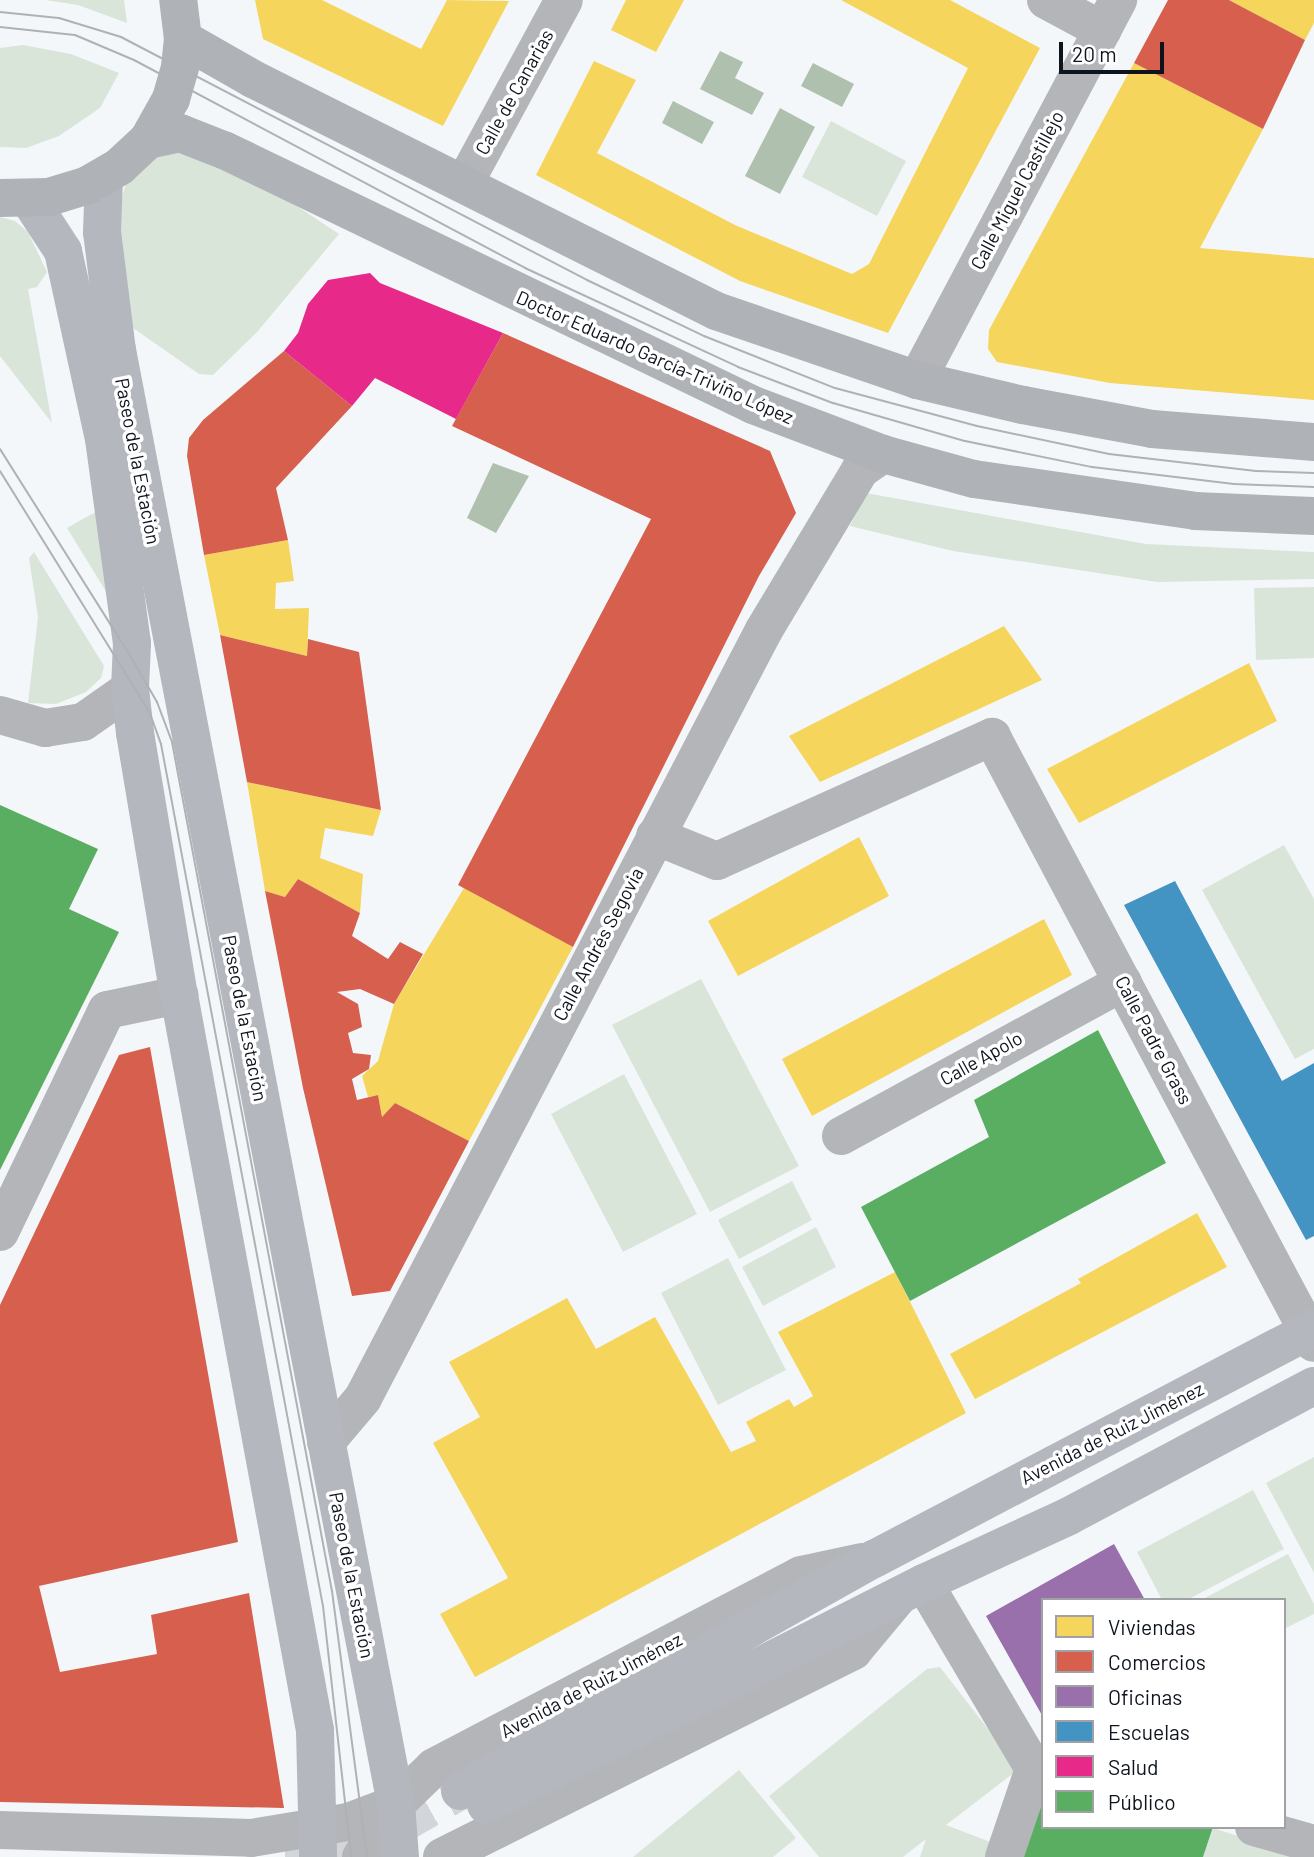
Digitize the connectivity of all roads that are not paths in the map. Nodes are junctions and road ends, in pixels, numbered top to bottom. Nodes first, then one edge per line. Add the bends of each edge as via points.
1 (178, 0) edge
2 (564, 0) edge
3 (1046, 0) edge
4 (1110, 15) edge
5 (183, 39) junction
6 (148, 140) junction
7 (104, 177) junction
8 (464, 184) junction
9 (15, 198) edge
10 (917, 380) junction
11 (1314, 442) edge
12 (883, 454) junction
13 (1314, 516) edge
14 (130, 689) junction
15 (0, 715) edge
16 (655, 836) junction
17 (1123, 982) junction
18 (179, 995) junction
19 (841, 1136) dead end
20 (1, 1226) edge
21 (1312, 1334) edge
22 (1314, 1386) edge
23 (326, 1442) junction
24 (874, 1559) junction
25 (911, 1590) junction
26 (1039, 1770) edge
27 (396, 1804) junction
28 (1261, 1829) edge
29 (0, 1830) edge
30 (318, 1843) edge
31 (1314, 1844) edge
32 (361, 1857) edge
33 (400, 1857) edge
34 (442, 1857) edge
35 (1004, 1857) edge

1 - 5 highway
2 - 8 street, Calle de Canarias
3 - 4 street
4 - 10 street, Calle Miguel Castillejo
5 - 6 highway via 171,99
5 - 8 highway
6 - 7 highway
6 - 12 highway, Doctor Eduardo García-Triviño López via 180,133 226,151 753,405
7 - 9 highway via 68,192
7 - 23 main road, Paseo de la Estación via 102,232 117,350
8 - 10 highway via 716,311
9 - 14 main road, Paseo de la Estación via 63,251 100,420 132,643
10 - 11 highway via 1152,429
12 - 13 highway, Doctor Eduardo García-Triviño López via 974,479 1181,509
12 - 16 street, Calle Andrés Segovia via 860,470 819,535
14 - 15 street via 83,722 45,728
14 - 18 main road, Paseo de la Estación
16 - 17 street, Calle Padre Grass via 717,861 992,737
16 - 23 street, Calle Andrés Segovia via 363,1398
17 - 19 street, Calle Apolo
17 - 21 street, Calle Padre Grass
18 - 20 street via 107,1010
18 - 30 main road, Paseo de la Estación via 315,1730
21 - 24 main road, Avenida de Ruiz Jiménez
22 - 25 main road, Avenida de Ruiz Jiménez via 1061,1520
23 - 27 main road, Paseo de la Estación
24 - 25 main road, Avenida de Ruiz Jiménez via 466,1802
24 - 27 street, Avenida de Ruiz Jiménez via 800,1574 434,1767
25 - 26 street
25 - 34 street, Avenida de Ruiz Jiménez via 853,1651
26 - 35 street
27 - 30 street, Avenida de Ruiz Jiménez
27 - 32 street
27 - 33 main road, Paseo de la Estación
28 - 31 street
29 - 30 street, Avenida de Ruiz Jiménez

